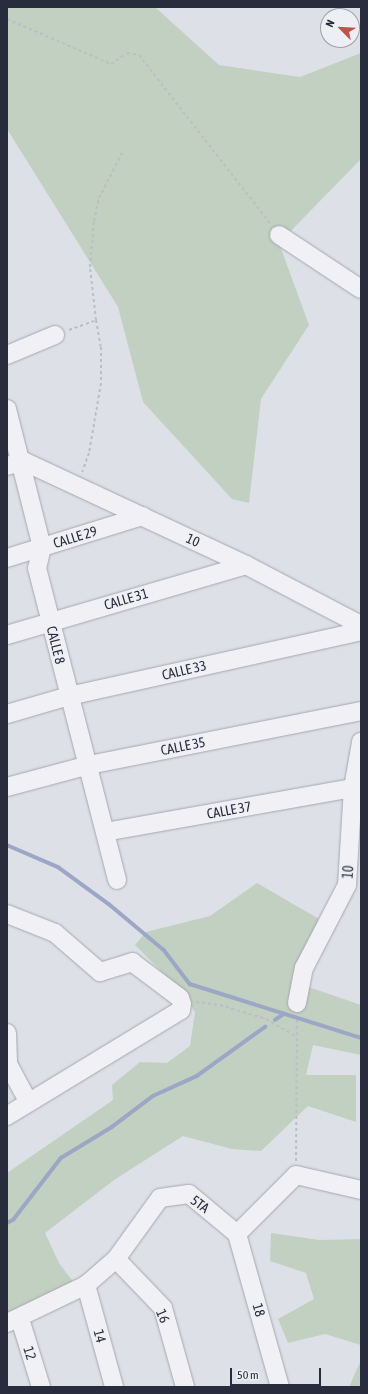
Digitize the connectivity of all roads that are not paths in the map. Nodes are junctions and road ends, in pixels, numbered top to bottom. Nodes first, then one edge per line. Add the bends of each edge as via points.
1 (279, 235) road end
2 (361, 290) edge
3 (55, 335) road end
4 (7, 355) edge
5 (7, 409) edge
6 (15, 464) edge
7 (142, 516) junction
8 (42, 548) junction
9 (7, 558) edge
10 (246, 565) junction
11 (50, 621) junction
12 (361, 624) edge
13 (361, 631) edge
14 (7, 635) edge
15 (69, 696) junction
16 (361, 711) edge
17 (7, 714) edge
18 (361, 742) edge
19 (89, 765) junction
20 (7, 787) edge
21 (353, 788) junction
22 (104, 832) junction
23 (117, 880) dead end
24 (7, 914) edge
25 (297, 1003) road end
26 (7, 1033) edge
27 (28, 1101) junction
28 (7, 1116) edge
29 (361, 1190) edge
30 (238, 1234) junction
31 (116, 1259) junction
32 (86, 1285) junction
33 (14, 1321) edge
34 (40, 1387) edge
35 (114, 1387) edge
36 (185, 1387) edge
37 (280, 1387) edge

1 - 2 street
3 - 4 street
5 - 6 street, CALLE 8
6 - 7 street, 10 via 76,486
6 - 8 street, CALLE 8
7 - 8 street, CALLE 29
7 - 10 street, 10
8 - 9 street, CALLE 29
8 - 11 street, CALLE 8 via 37,568
10 - 11 street, CALLE 31
10 - 12 street, 10
11 - 14 street, CALLE 31
11 - 15 street, CALLE 8
13 - 15 street, CALLE 33
15 - 17 street, CALLE 33
15 - 19 street, CALLE 8
16 - 19 street, CALLE 35
18 - 21 street, 10
19 - 20 street, CALLE 35
19 - 22 street, CALLE 8
21 - 22 street, CALLE 37
21 - 25 street, 10 via 347,885 304,968
22 - 23 street, CALLE 8
24 - 27 street via 55,933 100,972 132,962 180,998 182,1004 181,1010
26 - 27 street via 8,1064
27 - 28 street
29 - 30 street via 296,1175
30 - 31 street, 5TA via 189,1194 160,1198
30 - 37 street, 18
31 - 32 street, 5TA
31 - 36 street, 16 via 163,1308
32 - 33 street, 5TA
32 - 35 street, 14
33 - 34 street, 12

